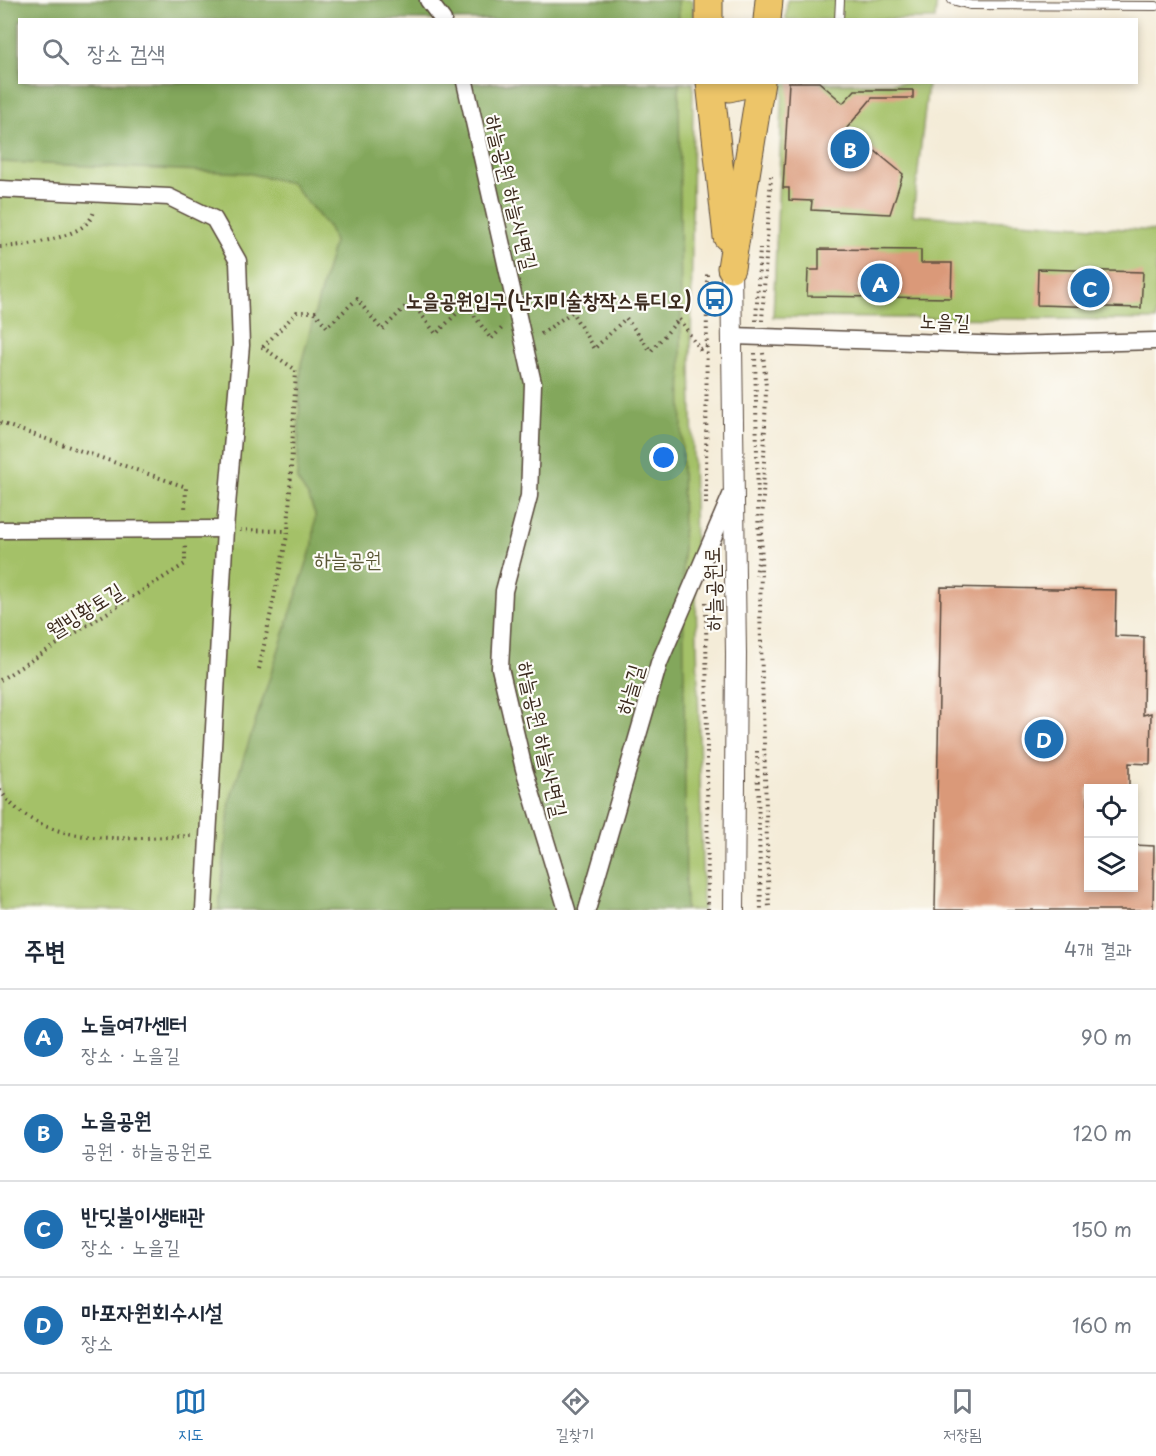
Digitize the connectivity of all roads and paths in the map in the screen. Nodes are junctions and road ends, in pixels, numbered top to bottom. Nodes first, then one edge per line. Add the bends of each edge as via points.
1 (428, 0) edge
2 (709, 0) edge
3 (769, 0) edge
4 (840, 0) edge
5 (952, 0) edge
6 (1156, 6) edge
7 (442, 18) edge
8 (709, 18) edge
9 (768, 18) edge
10 (839, 18) edge
11 (465, 84) edge
12 (710, 84) edge
13 (722, 84) edge
14 (744, 84) edge
15 (761, 84) edge
16 (772, 165) dead end
17 (0, 189) edge
18 (95, 194) junction
19 (760, 237) dead end
20 (0, 248) edge
21 (719, 268) junction
22 (518, 312) junction
23 (733, 336) junction
24 (758, 337) junction
25 (1156, 341) edge
26 (241, 345) junction
27 (707, 346) junction
28 (263, 347) junction
29 (0, 423) edge
30 (734, 489) junction
31 (706, 509) dead end
32 (184, 528) junction
33 (0, 530) edge
34 (225, 530) junction
35 (288, 531) junction
36 (185, 564) dead end
37 (706, 596) dead end
38 (754, 596) dead end
39 (259, 669) dead end
40 (0, 680) edge
41 (757, 747) dead end
42 (0, 790) edge
43 (208, 836) junction
44 (204, 910) edge
45 (567, 910) edge
46 (587, 910) edge
47 (708, 910) edge
48 (734, 910) edge
49 (761, 910) edge
50 (769, 910) edge

1 - 7 street
2 - 8 highway
3 - 9 highway
4 - 10 lane
5 - 6 lane via 970,5
11 - 22 street, 하늘공원 하늘사면길
12 - 21 highway
13 - 14 highway
15 - 21 highway
16 - 24 path
17 - 18 street
18 - 20 path via 93,216 84,226 28,245
18 - 26 street via 169,197 214,219 238,261
19 - 24 path
21 - 23 street, 하늘공원로
21 - 27 path
22 - 27 path via 520,309 542,336 572,312 594,349 626,318 651,351 679,319 700,350
22 - 28 path via 492,339 466,304 436,334 411,302 382,330 357,299 327,327 315,312 297,312
22 - 45 street, 하늘공원 하늘사면길 via 533,383 530,496 504,591 500,668 524,769
23 - 24 street, 노을길
23 - 30 street, 하늘공원로
24 - 25 street, 노을길 via 1008,345
24 - 38 path via 759,554
24 - 50 path via 766,387 760,609
26 - 28 path
26 - 34 street
27 - 31 path
28 - 35 path via 296,369
29 - 32 path via 186,487
30 - 46 street, 하늘길 via 659,663
30 - 48 street, 하늘공원로
32 - 33 street
32 - 34 street
34 - 35 path
34 - 43 street
35 - 39 path
36 - 40 path, 웰빙황토길
37 - 47 path
41 - 49 path
42 - 43 path via 27,818 78,836
43 - 44 street

